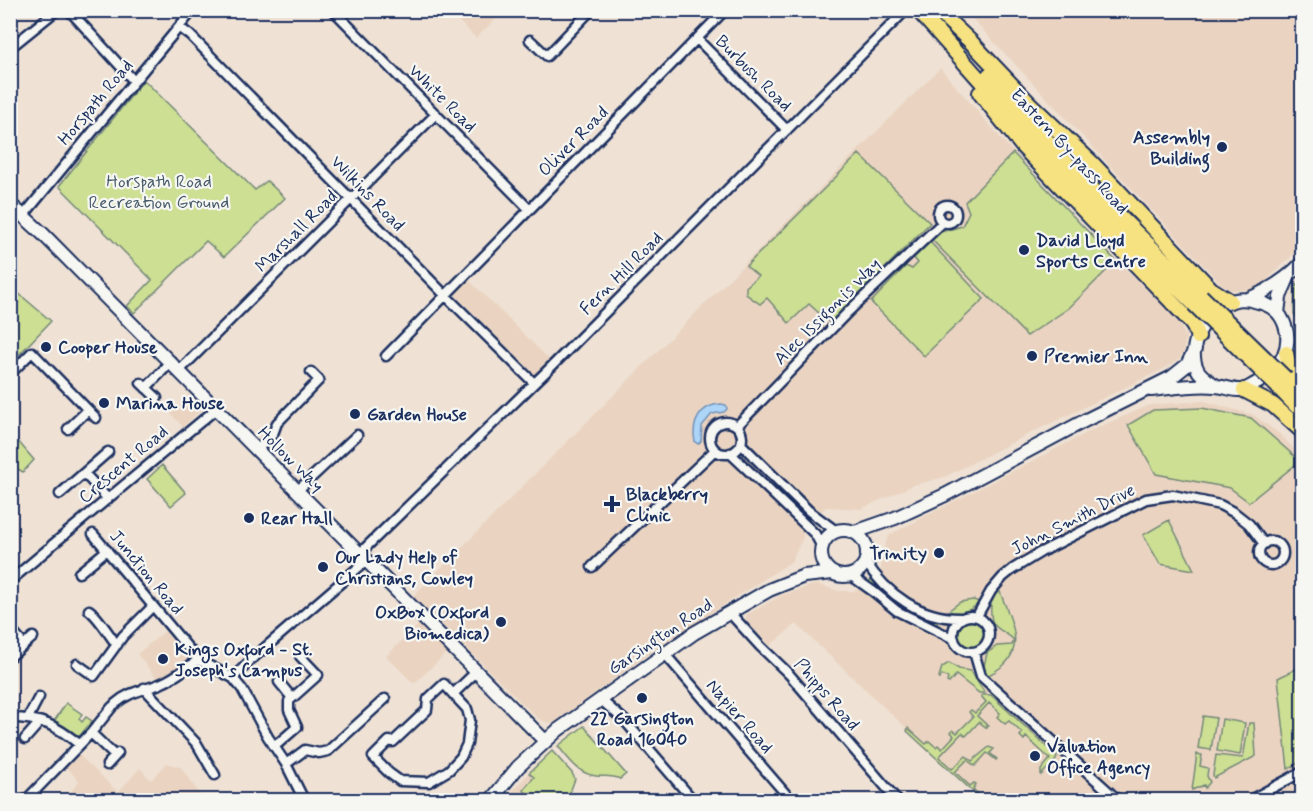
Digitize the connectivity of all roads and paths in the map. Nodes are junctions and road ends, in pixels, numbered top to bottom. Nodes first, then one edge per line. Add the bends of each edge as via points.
1 (57, 10) edge
2 (69, 10) edge
3 (193, 10) edge
4 (333, 10) edge
5 (591, 10) edge
6 (725, 10) edge
7 (931, 10) edge
8 (937, 10) edge
9 (911, 11) edge
10 (179, 27) junction
11 (697, 39) junction
12 (530, 40) dead end
13 (10, 48) edge
14 (961, 59) junction
15 (134, 81) junction
16 (436, 114) junction
17 (787, 130) junction
18 (351, 199) junction
19 (11, 206) edge
20 (530, 209) junction
21 (24, 216) junction
22 (943, 222) dead end
23 (1302, 263) edge
24 (1288, 277) junction
25 (446, 296) junction
26 (1248, 299) junction
27 (1198, 300) junction
28 (1230, 301) junction
29 (1278, 313) junction
30 (1196, 343) junction
31 (1286, 353) junction
32 (386, 356) dead end
33 (174, 368) junction
34 (311, 372) dead end
35 (10, 374) edge
36 (534, 383) junction
37 (1282, 383) junction
38 (1302, 383) edge
39 (1217, 386) junction
40 (1244, 390) junction
41 (1141, 392) junction
42 (1302, 396) edge
43 (157, 398) dead end
44 (216, 409) junction
45 (88, 410) junction
46 (1302, 412) edge
47 (96, 418) dead end
48 (736, 426) junction
49 (69, 429) dead end
50 (1302, 431) edge
51 (357, 435) dead end
52 (741, 444) junction
53 (257, 450) junction
54 (715, 450) junction
55 (108, 452) dead end
56 (730, 453) junction
57 (84, 473) junction
58 (297, 491) junction
59 (60, 494) dead end
60 (108, 499) junction
61 (895, 518) junction
62 (82, 521) junction
63 (836, 531) junction
64 (855, 532) junction
65 (1264, 544) dead end
66 (822, 547) junction
67 (107, 550) junction
68 (866, 555) junction
69 (362, 557) junction
70 (822, 561) junction
71 (592, 567) dead end
72 (79, 573) dead end
73 (833, 573) junction
74 (850, 575) junction
75 (12, 576) edge
76 (804, 576) junction
77 (153, 606) junction
78 (89, 610) dead end
79 (729, 612) junction
80 (977, 616) junction
81 (962, 618) junction
82 (10, 629) edge
83 (33, 637) dead end
84 (954, 639) junction
85 (24, 645) junction
86 (117, 645) junction
87 (974, 652) junction
88 (664, 653) junction
89 (300, 656) dead end
90 (10, 657) edge
91 (198, 660) junction
92 (77, 664) dead end
93 (476, 672) junction
94 (233, 678) junction
95 (279, 682) dead end
96 (144, 688) junction
97 (453, 694) junction
98 (39, 697) dead end
99 (292, 698) junction
100 (385, 699) dead end
101 (600, 699) junction
102 (10, 718) edge
103 (28, 718) junction
104 (40, 722) junction
105 (91, 733) junction
106 (25, 739) dead end
107 (545, 741) junction
108 (79, 744) junction
109 (274, 747) junction
110 (286, 764) junction
111 (106, 765) dead end
112 (1302, 772) edge
113 (215, 775) dead end
114 (26, 801) edge
115 (304, 801) edge
116 (491, 801) edge
117 (693, 801) edge
118 (791, 801) edge
119 (897, 801) edge
120 (1118, 801) edge
121 (1250, 801) edge

1 - 13 street
2 - 15 street
3 - 10 street, Horspath Road
4 - 16 street, White Road
5 - 12 street via 544,58
6 - 11 street, Oliver Road
7 - 27 highway, Eastern By-pass Road via 1080,178
8 - 28 highway via 1092,163 1211,289
9 - 14 highway, Eastern By-pass Road
9 - 17 street, Fern Hill Road
10 - 15 street, Horspath Road
10 - 18 street, Wilkins Road
11 - 17 street, Burbush Road
11 - 20 street, Oliver Road
14 - 27 highway, Eastern By-pass Road via 1073,185
14 - 30 highway via 974,85 1023,147 1189,320
15 - 21 street, Horspath Road
16 - 18 street, Marshall Road
16 - 20 street, White Road
17 - 36 street, Fern Hill Road
18 - 25 street, Wilkins Road
18 - 33 street, Marshall Road
19 - 21 main road, Hollow Way
20 - 25 street, Oliver Road
21 - 33 main road, Hollow Way
22 - 48 street, Alec Issigonis Way
23 - 24 main road
24 - 26 main road
24 - 29 main road
25 - 32 street, Oliver Road
25 - 36 street, Wilkins Road
26 - 28 main road
26 - 29 main road via 1266,304
27 - 37 highway, Eastern By-pass Road, bridge
28 - 30 main road via 1206,321
29 - 31 main road via 1287,333
30 - 39 main road via 1194,361 1198,370
30 - 41 main road via 1187,365
31 - 38 highway via 1289,366
31 - 40 main road via 1263,380
33 - 43 street, Marshall Road via 144,385
33 - 44 main road, Hollow Way
34 - 53 street via 319,380
35 - 45 street via 32,352
36 - 69 street, Fern Hill Road
37 - 42 highway, Eastern By-pass Road
37 - 46 highway, Eastern By-pass Road
39 - 40 main road
39 - 41 main road
40 - 50 highway via 1273,405
41 - 61 main road
44 - 53 main road, Hollow Way
44 - 60 street, Crescent Road
45 - 47 street
45 - 49 street
48 - 52 street
48 - 54 street via 727,422 714,427 710,441
51 - 58 street
52 - 56 street
52 - 63 street via 809,511
53 - 58 main road, Hollow Way
54 - 56 street
54 - 71 street
55 - 57 street
56 - 66 street via 815,534
57 - 59 street
57 - 60 street
58 - 69 main road, Hollow Way
60 - 62 street, Crescent Road
61 - 64 main road
61 - 68 main road via 874,535
62 - 67 street, Junction Road
62 - 75 street, Crescent Road
63 - 64 main road
63 - 66 main road
64 - 68 main road via 864,540
65 - 80 street, John Smith Drive via 1249,524 1221,506 1173,495 1146,499 1012,569 991,591
66 - 70 main road
67 - 72 street
67 - 77 street, Junction Road
68 - 74 main road via 858,571
68 - 81 street via 878,579 910,606 940,618
69 - 93 main road, Hollow Way
69 - 94 street, Fern Hill Road
70 - 73 main road
70 - 76 main road, Garsington Road
73 - 74 main road
73 - 76 main road, Garsington Road
74 - 84 street via 897,611
76 - 79 main road, Garsington Road
77 - 86 street
77 - 91 street, Junction Road
78 - 86 street
79 - 88 main road, Garsington Road
79 - 119 street, Phipps Road via 789,674
80 - 81 street
80 - 87 street via 987,625 990,635 986,645
81 - 84 street via 954,628
82 - 85 street
83 - 85 street
84 - 87 street via 962,650
85 - 90 street
86 - 92 street via 94,676
87 - 120 street via 981,676
88 - 101 main road, Garsington Road
88 - 118 street, Napier Road
89 - 99 street via 318,675
91 - 94 street
91 - 96 street via 163,683
93 - 97 street
93 - 107 main road, Hollow Way
94 - 109 street
95 - 99 street
96 - 105 street via 121,699
96 - 113 street via 197,744
97 - 97 street via 444,684 428,699 427,710 373,757 400,781 429,782 449,771 461,757 470,720 467,709
98 - 103 street
99 - 109 street via 289,710 297,727
100 - 110 street via 328,751 305,750
101 - 107 main road, Garsington Road
101 - 117 street via 625,721
102 - 103 street
103 - 104 street
104 - 106 street
104 - 108 street via 57,727
105 - 108 street
105 - 111 street via 116,754
107 - 116 main road, Garsington Road
108 - 114 street
109 - 110 street
110 - 115 street
112 - 121 street

